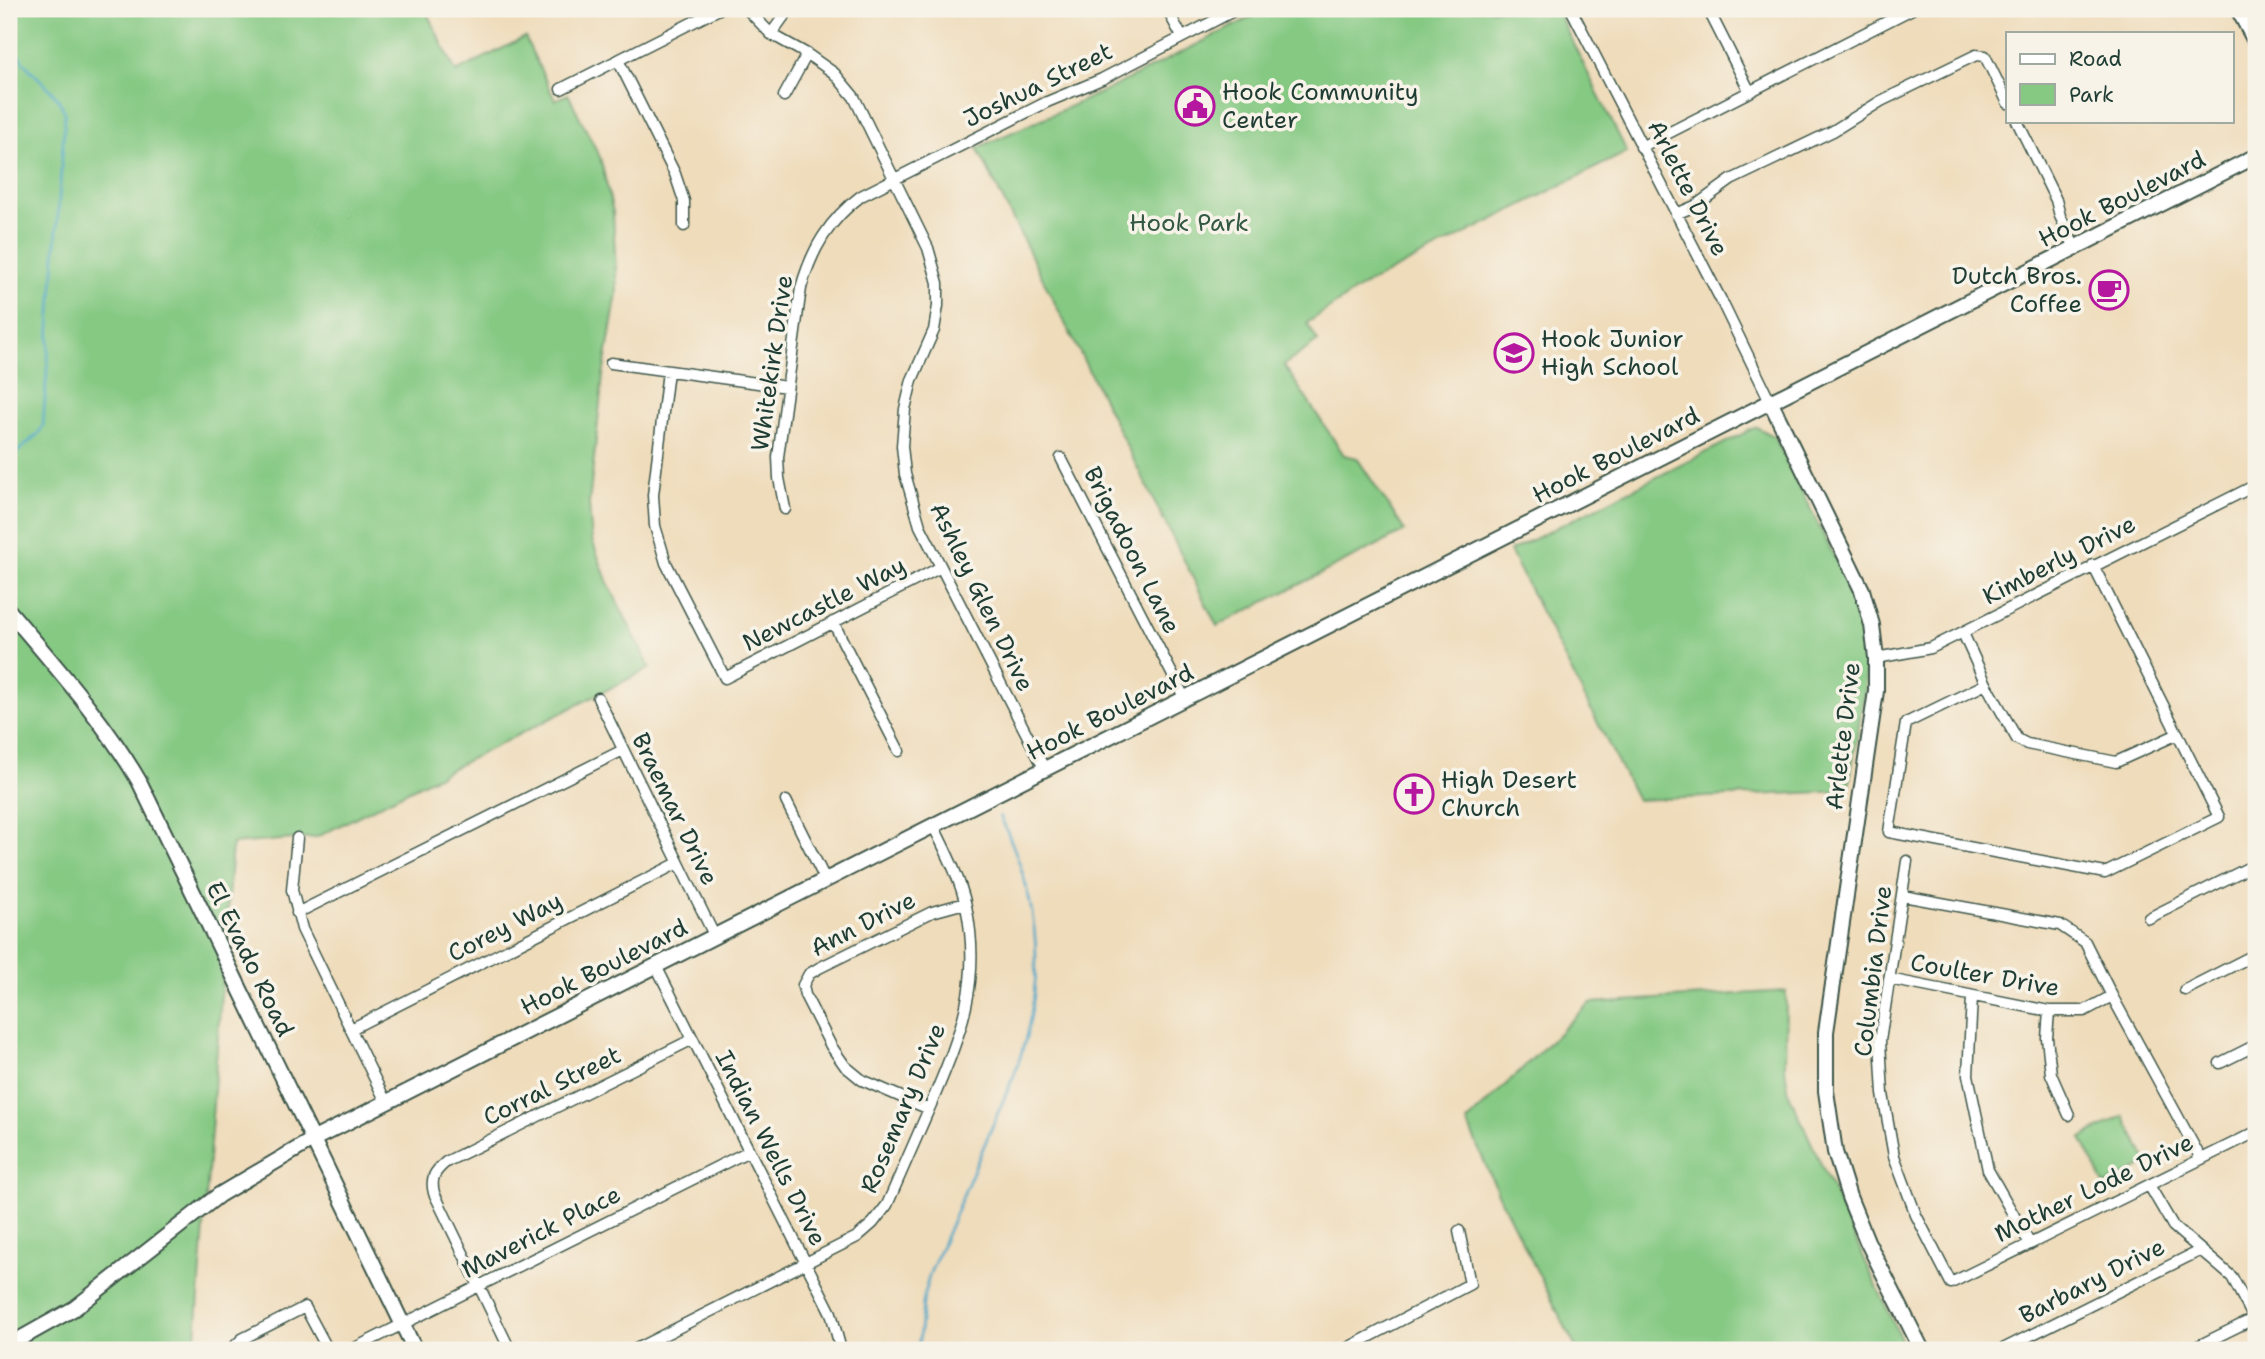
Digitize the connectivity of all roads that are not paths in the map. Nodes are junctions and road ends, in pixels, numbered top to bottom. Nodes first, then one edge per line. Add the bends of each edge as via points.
1 (719, 9) edge
2 (747, 9) edge
3 (789, 9) edge
4 (1167, 9) edge
5 (1237, 9) edge
6 (1571, 9) edge
7 (1708, 9) edge
8 (1912, 9) edge
9 (2238, 9) edge
10 (771, 34) junction
11 (1182, 37) junction
12 (2256, 43) edge
13 (807, 54) junction
14 (618, 60) junction
15 (561, 89) dead end
16 (1750, 92) junction
17 (784, 96) dead end
18 (2006, 99) edge
19 (2017, 122) edge
20 (1641, 147) junction
21 (2256, 156) edge
22 (894, 179) junction
23 (1676, 214) junction
24 (684, 226) dead end
25 (2075, 248) junction
26 (611, 363) dead end
27 (668, 371) junction
28 (787, 387) junction
29 (1770, 403) junction
30 (1061, 458) dead end
31 (2256, 485) edge
32 (785, 509) dead end
33 (2094, 565) junction
34 (942, 567) junction
35 (9, 611) edge
36 (833, 622) junction
37 (1963, 633) junction
38 (1876, 658) junction
39 (1986, 684) junction
40 (598, 698) dead end
41 (1185, 699) junction
42 (2178, 734) junction
43 (623, 750) junction
44 (899, 751) dead end
45 (1045, 770) junction
46 (786, 801) dead end
47 (934, 827) junction
48 (297, 838) dead end
49 (1907, 861) dead end
50 (678, 863) junction
51 (2256, 864) edge
52 (827, 881) junction
53 (1903, 896) junction
54 (965, 903) junction
55 (297, 913) junction
56 (2148, 918) dead end
57 (715, 937) junction
58 (2256, 954) edge
59 (656, 966) junction
60 (1889, 979) junction
61 (2185, 990) dead end
62 (2112, 996) junction
63 (1972, 997) junction
64 (2049, 1011) junction
65 (351, 1029) junction
66 (693, 1039) junction
67 (2256, 1045) edge
68 (2220, 1063) dead end
69 (386, 1102) junction
70 (929, 1109) junction
71 (2069, 1115) dead end
72 (2256, 1132) edge
73 (314, 1139) junction
74 (749, 1151) junction
75 (2201, 1159) junction
76 (2149, 1185) junction
77 (1459, 1231) dead end
78 (2029, 1244) junction
79 (2201, 1250) junction
80 (805, 1264) junction
81 (1951, 1283) joint
82 (478, 1287) junction
83 (2255, 1320) edge
84 (402, 1325) junction
85 (9, 1345) edge
86 (1357, 1347) edge
87 (231, 1350) edge
88 (328, 1350) edge
89 (351, 1350) edge
90 (415, 1350) edge
91 (510, 1350) edge
92 (634, 1350) edge
93 (841, 1350) edge
94 (1344, 1350) edge
95 (1922, 1350) edge
96 (2001, 1350) edge
97 (2190, 1350) edge

1 - 14 street
2 - 10 street, Ashley Glen Drive
3 - 10 street
4 - 11 street
5 - 11 street, Joshua Street
6 - 20 street, Arlette Drive
7 - 16 street
8 - 16 street
9 - 12 main road
10 - 13 street, Ashley Glen Drive
11 - 22 street, Joshua Street
13 - 17 street
13 - 22 street, Ashley Glen Drive via 834,74 853,97
14 - 15 street
14 - 24 street via 676,174 684,201
16 - 20 street
18 - 23 street via 1985,56 1976,55 1731,180
19 - 25 street
20 - 23 street, Arlette Drive
21 - 25 main road, Hook Boulevard
22 - 28 street, Whitekirk Drive via 844,208 818,240 801,288
22 - 34 street, Ashley Glen Drive via 928,248 938,282 934,330 912,380 902,446 912,504
23 - 29 street, Arlette Drive
25 - 29 main road, Hook Boulevard
26 - 27 street
27 - 28 street
27 - 36 street, Newcastle Way via 653,495 655,526 666,563 725,678
28 - 32 street, Whitekirk Drive via 778,457
29 - 38 main road, Arlette Drive via 1862,590
29 - 41 main road, Hook Boulevard
30 - 41 street, Brigadoon Lane
31 - 33 street, Kimberly Drive
33 - 37 street, Kimberly Drive
33 - 42 street
34 - 36 street, Newcastle Way
34 - 45 street, Ashley Glen Drive
35 - 73 main road, El Evado Road via 92,710 128,762
36 - 44 street
37 - 38 street, Kimberly Drive via 1931,648
37 - 39 street
38 - 95 main road, Arlette Drive via 1876,691 1826,1032 1826,1091 1835,1153 1849,1197
39 - 42 street via 2017,739 2027,744 2116,762
39 - 42 street via 1906,723 1889,832 2105,873 2219,817
40 - 43 street, Braemar Drive
41 - 45 main road, Hook Boulevard
43 - 50 street, Braemar Drive
43 - 55 street
45 - 47 main road, Hook Boulevard
46 - 52 street
47 - 52 main road, Hook Boulevard
47 - 54 street, Rosemary Drive
48 - 55 street via 292,890
49 - 53 street, Columbia Drive
50 - 57 street, Braemar Drive
50 - 65 street, Corey Way
51 - 56 street
52 - 57 main road, Hook Boulevard
53 - 60 street, Columbia Drive
53 - 62 street via 2060,925 2085,942
54 - 70 street, Rosemary Drive via 972,962 970,995 958,1039
54 - 70 street, Ann Drive via 932,912 842,957 809,974 803,985 845,1066 862,1080
55 - 65 street
57 - 59 main road, Hook Boulevard
58 - 61 street
59 - 66 street, Indian Wells Drive
59 - 69 main road, Hook Boulevard
60 - 63 street, Coulter Drive
60 - 81 street, Columbia Drive via 1881,1041 1883,1094 1894,1156 1916,1215
62 - 64 street, Coulter Drive via 2084,1011
62 - 75 street
63 - 64 street, Coulter Drive
63 - 78 street via 1968,1075 1988,1170
64 - 71 street via 2051,1074
65 - 69 street
66 - 74 street, Indian Wells Drive
66 - 82 street, Corral Street via 446,1162 433,1174 434,1193
67 - 68 street
69 - 73 main road, Hook Boulevard
70 - 80 street, Rosemary Drive via 887,1205 873,1223 857,1237
72 - 75 street, Mother Lode Drive
73 - 84 main road, El Evado Road
73 - 85 main road, Hook Boulevard via 219,1195 75,1308
74 - 80 street, Indian Wells Drive
74 - 82 street, Maverick Place
75 - 76 street, Mother Lode Drive
76 - 78 street, Mother Lode Drive
76 - 79 street via 2173,1226
77 - 86 street via 1470,1284
78 - 81 street, Mother Lode Drive
79 - 83 street via 2232,1277
79 - 96 street, Barbary Drive
80 - 92 street, Rosemary Drive
80 - 93 street, Indian Wells Drive via 831,1313
82 - 84 street, Maverick Place
82 - 91 street
83 - 97 street
84 - 89 street, Maverick Place
84 - 90 main road, El Evado Road
86 - 94 street
87 - 88 street via 242,1339 305,1307

